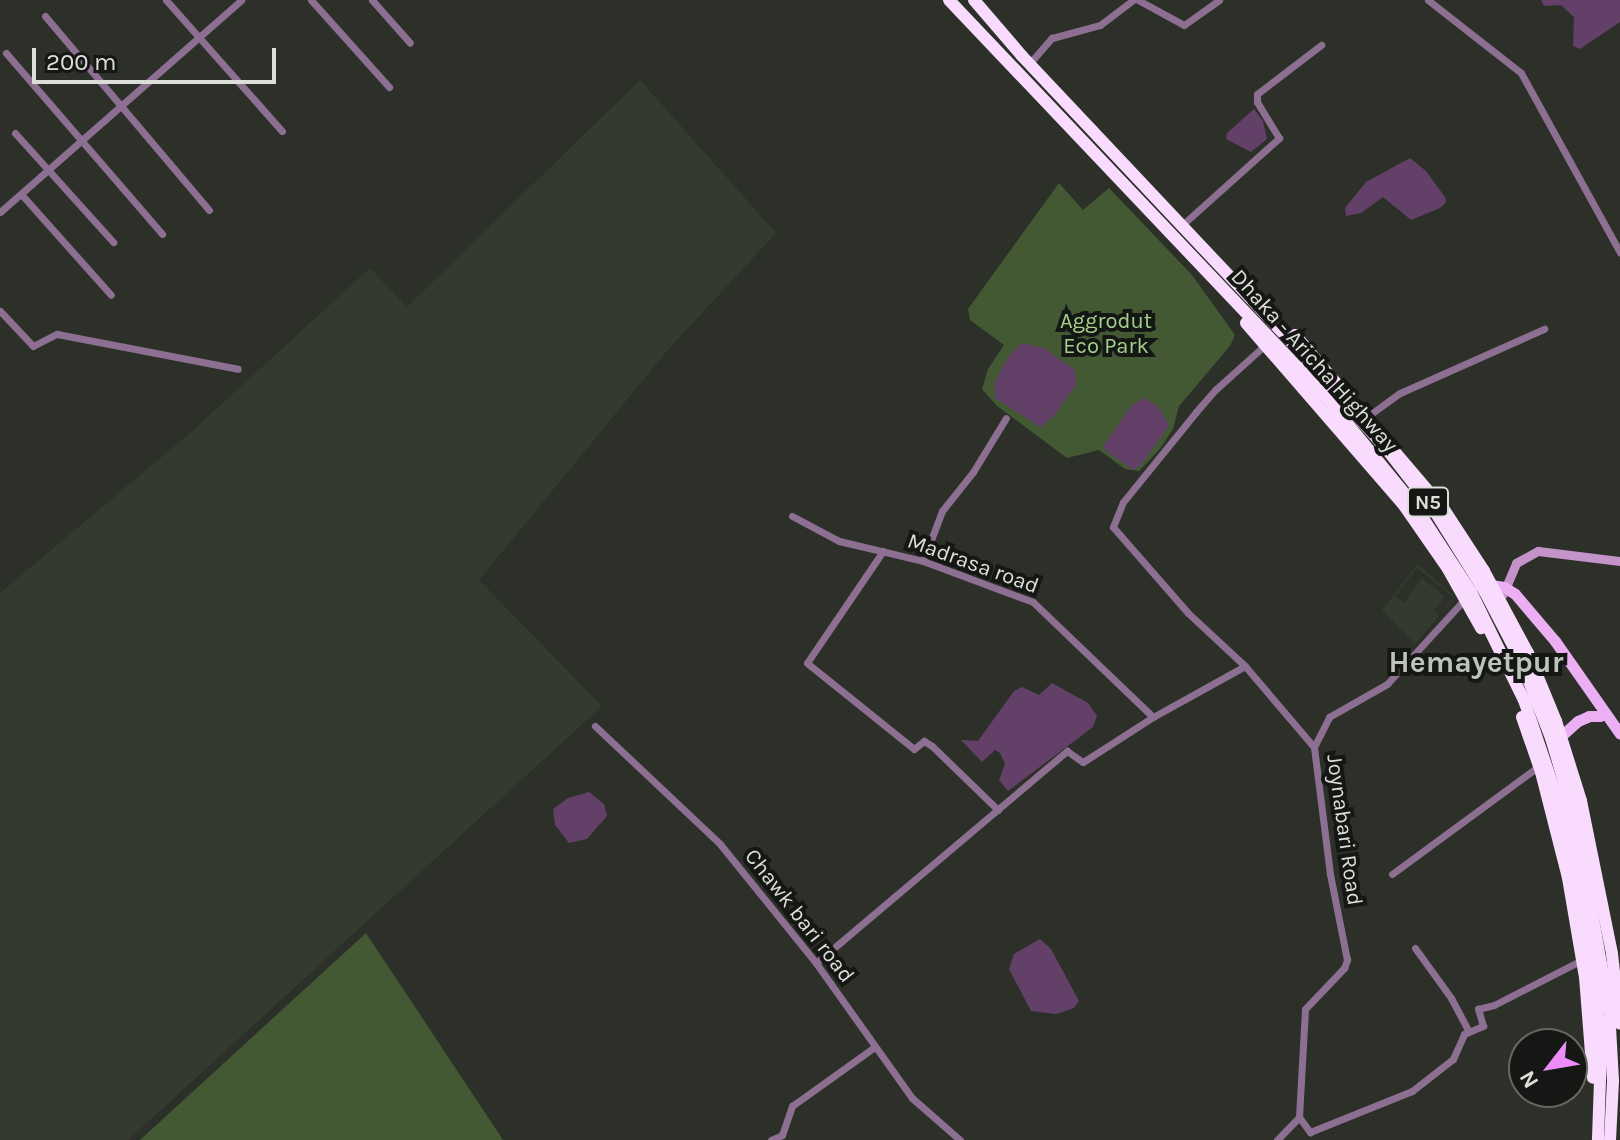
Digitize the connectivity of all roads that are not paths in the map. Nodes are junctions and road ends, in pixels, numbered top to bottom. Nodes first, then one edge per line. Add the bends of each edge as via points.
1 (166, 0) edge
2 (241, 0) edge
3 (311, 0) edge
4 (372, 0) edge
5 (949, 0) edge
6 (974, 0) edge
7 (1135, 0) edge
8 (1219, 0) edge
9 (1428, 0) edge
10 (45, 16) dead end
11 (198, 38) junction
12 (410, 43) dead end
13 (1321, 45) dead end
14 (6, 53) dead end
15 (1029, 64) junction
16 (389, 87) dead end
17 (121, 106) junction
18 (282, 131) dead end
19 (15, 133) dead end
20 (82, 141) junction
21 (49, 169) junction
22 (21, 194) junction
23 (209, 210) dead end
24 (0, 212) edge
25 (1181, 226) junction
26 (162, 234) dead end
27 (113, 242) dead end
28 (1620, 252) edge
29 (1222, 269) junction
30 (1213, 281) junction
31 (111, 295) dead end
32 (0, 311) edge
33 (1544, 329) dead end
34 (1265, 345) junction
35 (238, 369) dead end
36 (1368, 416) junction
37 (1006, 418) dead end
38 (792, 516) dead end
39 (883, 551) junction
40 (1619, 558) edge
41 (923, 561) junction
42 (1499, 590) junction
43 (1465, 599) junction
44 (1245, 666) junction
45 (1600, 716) junction
46 (1153, 717) junction
47 (595, 726) dead end
48 (1620, 734) edge
49 (1560, 737) junction
50 (1620, 745) edge
51 (1314, 747) junction
52 (1539, 766) junction
53 (998, 810) junction
54 (1392, 874) dead end
55 (1415, 948) dead end
56 (1582, 960) junction
57 (816, 963) junction
58 (1620, 1024) edge
59 (1466, 1033) junction
60 (873, 1048) junction
61 (1620, 1097) edge
62 (1299, 1117) junction
63 (1606, 1118) junction
64 (771, 1140) edge
65 (960, 1140) edge
66 (1277, 1140) edge
67 (1598, 1140) edge
68 (1610, 1140) edge

1 - 11 street
2 - 11 street
3 - 16 street
4 - 12 street
5 - 30 highway, Dhaka - Aricha Highway / N5
6 - 15 highway, Dhaka - Aricha Highway / N5
7 - 8 street via 1184,25
7 - 15 street via 1100,25 1052,38
9 - 28 street via 1521,73
10 - 17 street
11 - 17 street
11 - 18 street
13 - 25 street via 1257,94 1279,138
14 - 20 street
15 - 25 highway, Dhaka - Aricha Highway / N5
17 - 20 street
17 - 23 street
19 - 21 street
20 - 21 street
20 - 26 street
21 - 22 street
21 - 27 street
22 - 24 street
22 - 31 street
25 - 29 highway, Dhaka - Aricha Highway / N5
29 - 36 highway via 1246,283
29 - 63 highway, Dhaka - Aricha Highway / N5 via 1389,452 1434,510 1521,661 1576,822 1609,1009
30 - 34 highway
30 - 63 highway, Dhaka - Aricha Highway / N5 via 1324,395 1415,506 1471,592 1524,700 1564,818 1581,898 1595,984
32 - 35 street via 33,346 57,334
33 - 36 street via 1400,393
34 - 43 highway via 1403,504
34 - 44 street via 1196,412 1123,502 1113,524 1188,613
36 - 42 highway via 1443,508
37 - 41 street via 942,511
38 - 39 street, Madrasa road via 839,541
39 - 41 street, Madrasa road
39 - 53 street via 807,663 914,749 924,741 932,746
40 - 42 street via 1538,551 1516,563
41 - 46 street, Madrasa road via 1033,602
42 - 45 main road via 1550,645
42 - 48 main road via 1515,594 1555,641
42 - 49 highway
43 - 51 street, Joynabari Road via 1387,684 1329,717
43 - 52 highway via 1511,690
44 - 46 street
44 - 51 street
45 - 49 main road via 1578,721
45 - 50 main road
46 - 53 street via 1083,762 1067,751
47 - 57 street, Chawk bari road via 720,844
49 - 58 highway via 1594,861
51 - 62 street, Joynabari Road via 1347,960 1305,1009
52 - 54 street
52 - 56 highway via 1568,878
53 - 57 street
55 - 59 street via 1451,998
56 - 59 street via 1478,1009 1483,1026
56 - 63 highway via 1594,1093
57 - 60 street, Chawk bari road
59 - 62 street via 1453,1059 1412,1091 1310,1132
60 - 64 street via 792,1106 782,1135
60 - 65 street, Chawk bari road via 912,1098
61 - 63 highway
62 - 66 street
63 - 67 highway, Dhaka - Aricha Highway / N5
63 - 68 highway, Dhaka - Aricha Highway / N5

